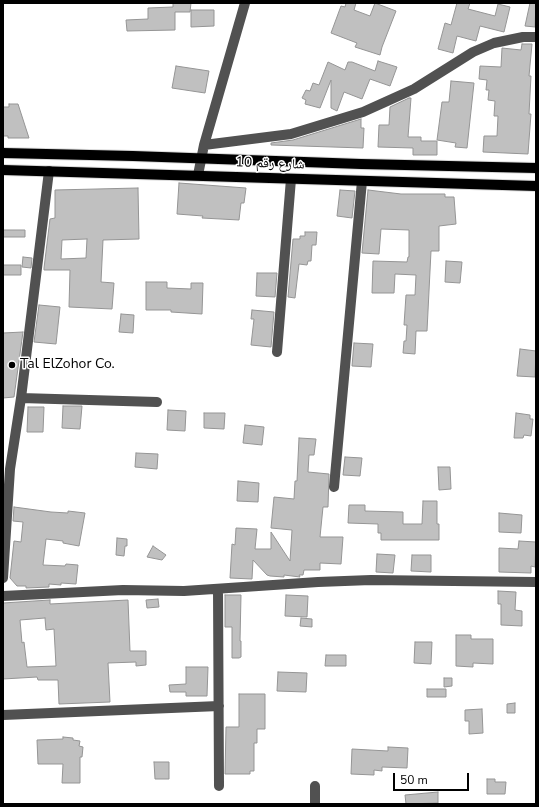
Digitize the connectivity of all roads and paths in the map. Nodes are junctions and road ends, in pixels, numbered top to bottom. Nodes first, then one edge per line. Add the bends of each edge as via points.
1 (245, 3) edge
2 (536, 36) edge
3 (204, 145) junction
4 (3, 154) edge
5 (201, 158) junction
6 (536, 168) edge
7 (3, 170) edge
8 (49, 171) junction
9 (198, 175) junction
10 (291, 179) junction
11 (362, 181) junction
12 (536, 186) edge
13 (277, 352) dead end
14 (21, 398) junction
15 (157, 402) dead end
16 (334, 487) dead end
17 (3, 578) edge
18 (536, 582) edge
19 (218, 589) junction
20 (3, 596) edge
21 (219, 706) junction
22 (3, 715) edge
23 (219, 786) dead end
24 (315, 786) dead end
25 (315, 804) edge

1 - 3 street
2 - 3 street via 494,43 473,52 414,89 363,112 291,134
3 - 5 street
4 - 5 main road, شارع رقم 10
5 - 6 main road, شارع رقم 10
5 - 9 street
7 - 8 main road, شارع رقم 10
8 - 9 main road, شارع رقم 10
8 - 14 street
9 - 10 main road, شارع رقم 10
10 - 11 main road, شارع رقم 10
10 - 13 street
11 - 12 main road, شارع رقم 10
11 - 16 street
14 - 15 street
14 - 17 street via 10,469
18 - 19 street via 371,580
19 - 20 street via 123,590
19 - 21 street
21 - 22 street
21 - 23 street
24 - 25 street

